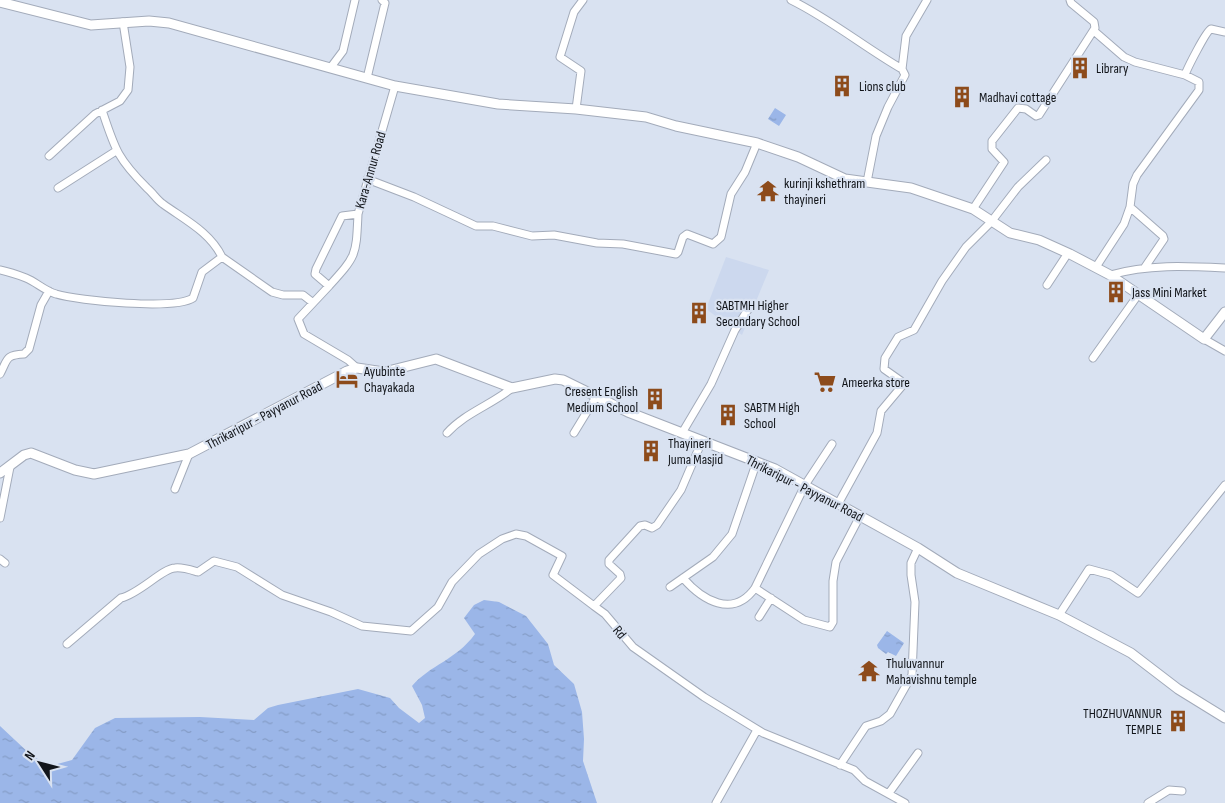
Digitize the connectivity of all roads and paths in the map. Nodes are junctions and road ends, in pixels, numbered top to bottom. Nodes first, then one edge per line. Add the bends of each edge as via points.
1 (355, 0) edge
2 (382, 0) edge
3 (583, 0) edge
4 (791, 0) edge
5 (927, 0) edge
6 (1070, 0) edge
7 (0, 2) edge
8 (123, 22) junction
9 (1094, 31) junction
10 (1225, 32) edge
11 (331, 67) junction
12 (902, 69) junction
13 (1185, 75) junction
14 (367, 78) junction
15 (395, 86) junction
16 (576, 109) junction
17 (102, 110) junction
18 (757, 142) junction
19 (116, 151) junction
20 (49, 156) dead end
21 (1046, 160) dead end
22 (367, 179) junction
23 (867, 182) junction
24 (58, 188) dead end
25 (1130, 207) junction
26 (972, 209) junction
27 (358, 214) junction
28 (991, 222) junction
29 (1068, 253) junction
30 (222, 257) junction
31 (1145, 267) junction
32 (1096, 268) junction
33 (1225, 268) edge
34 (0, 270) edge
35 (1110, 275) junction
36 (1047, 285) dead end
37 (329, 286) junction
38 (49, 291) junction
39 (1138, 295) junction
40 (312, 302) junction
41 (748, 308) dead end
42 (1225, 312) edge
43 (1204, 339) junction
44 (1225, 351) edge
45 (1093, 358) dead end
46 (357, 368) junction
47 (0, 374) edge
48 (512, 388) junction
49 (596, 396) junction
50 (447, 433) dead end
51 (574, 433) dead end
52 (682, 433) junction
53 (702, 441) junction
54 (832, 444) dead end
55 (189, 454) junction
56 (756, 461) junction
57 (10, 467) junction
58 (0, 473) edge
59 (805, 485) junction
60 (1225, 485) edge
61 (175, 489) dead end
62 (838, 504) junction
63 (860, 516) junction
64 (0, 518) edge
65 (918, 548) junction
66 (683, 578) junction
67 (670, 587) dead end
68 (755, 588) junction
69 (770, 598) junction
70 (594, 606) junction
71 (1059, 615) junction
72 (759, 617) dead end
73 (67, 644) dead end
74 (1225, 718) edge
75 (757, 730) junction
76 (918, 753) dead end
77 (840, 764) junction
78 (1182, 790) dead end
79 (889, 793) junction
80 (716, 803) edge
81 (905, 803) edge
82 (1148, 803) edge

1 - 11 street via 343,51
2 - 14 street via 385,3
3 - 16 street via 574,12 560,57 581,71
4 - 12 street via 817,13
5 - 12 street via 906,36
6 - 9 street via 1094,22
7 - 8 main road via 91,25
8 - 11 main road via 169,23
8 - 17 street via 130,67 128,90 120,100
9 - 13 street via 1124,57
9 - 26 street via 1039,115 1018,108 992,141 992,149 1004,162
10 - 13 street via 1215,28 1207,31
11 - 14 main road
12 - 23 street via 906,75 876,136
13 - 25 street via 1200,82 1199,90 1137,175
14 - 15 main road
15 - 16 main road via 498,104
15 - 22 street, Kara-Annur Road
16 - 18 main road via 646,117
17 - 19 street
17 - 20 street
18 - 22 street via 745,172 731,194 721,237 713,244 687,234 682,237 676,254 623,244 554,235 532,236 493,226 476,226
18 - 23 main road via 845,179
19 - 24 street
19 - 30 street via 124,165 162,204 211,239
21 - 28 street via 1014,192
22 - 27 street, Kara-Annur Road
23 - 26 main road via 912,188
25 - 31 street via 1163,236 1162,243
25 - 32 street via 1124,224
26 - 28 main road
27 - 37 street via 356,252
27 - 37 street, Kara-Annur Road via 342,216 316,269 315,274
28 - 29 main road
28 - 62 street via 966,247 914,330 898,337 885,358 884,369 901,381 902,386 881,411 877,433
29 - 32 main road
29 - 36 street
30 - 38 street via 202,272 193,298 188,301 123,303
30 - 40 street via 272,292 303,294
31 - 33 street
31 - 35 street
32 - 35 main road
34 - 38 street via 26,278
35 - 39 main road
37 - 40 street
38 - 47 street via 41,305 29,349 24,354 8,357
39 - 43 main road
39 - 45 street
40 - 46 street via 298,319 304,334
41 - 52 street via 711,384
42 - 43 main road
43 - 44 street
46 - 48 main road via 384,372 436,359
46 - 55 main road, Thrikaripur - Payyanur Road
48 - 49 main road, Thrikaripur - Payyanur Road via 556,379
48 - 50 street via 455,424
49 - 51 street
49 - 52 main road, Thrikaripur - Payyanur Road
52 - 53 main road, Thrikaripur - Payyanur Road
53 - 56 main road, Thrikaripur - Payyanur Road
53 - 70 street via 681,490 657,525 652,528 640,526 609,560 621,578
54 - 59 street
55 - 57 main road, Thrikaripur - Payyanur Road via 94,474 31,453
55 - 61 street
56 - 59 main road, Thrikaripur - Payyanur Road
56 - 66 street via 732,534 713,557
57 - 58 main road, Thrikaripur - Payyanur Road
57 - 64 street
59 - 62 main road, Thrikaripur - Payyanur Road
59 - 68 street
60 - 71 street via 1138,594 1112,575 1089,569
62 - 63 main road, Thrikaripur - Payyanur Road
63 - 65 main road, Thrikaripur - Payyanur Road
63 - 69 street via 836,562 830,627 804,620
65 - 71 main road, Thrikaripur - Payyanur Road via 957,573
65 - 77 street via 911,563 915,602 912,675 890,714 866,726
66 - 67 street
66 - 68 street via 702,597 718,603 734,604 750,595
68 - 69 street
69 - 72 street
70 - 73 street, Rd via 554,575 562,556 526,536 516,534 479,554 452,582 438,607 411,631 362,626 282,595 237,567 214,561 198,572 166,570 130,596 120,598
70 - 75 street, Rd via 633,647 704,698
71 - 74 main road, Thrikaripur - Payyanur Road via 1131,653 1178,689
75 - 77 street, Rd
75 - 80 street
76 - 79 street
77 - 79 street, Rd
78 - 82 street via 1169,790
79 - 81 street, Rd

